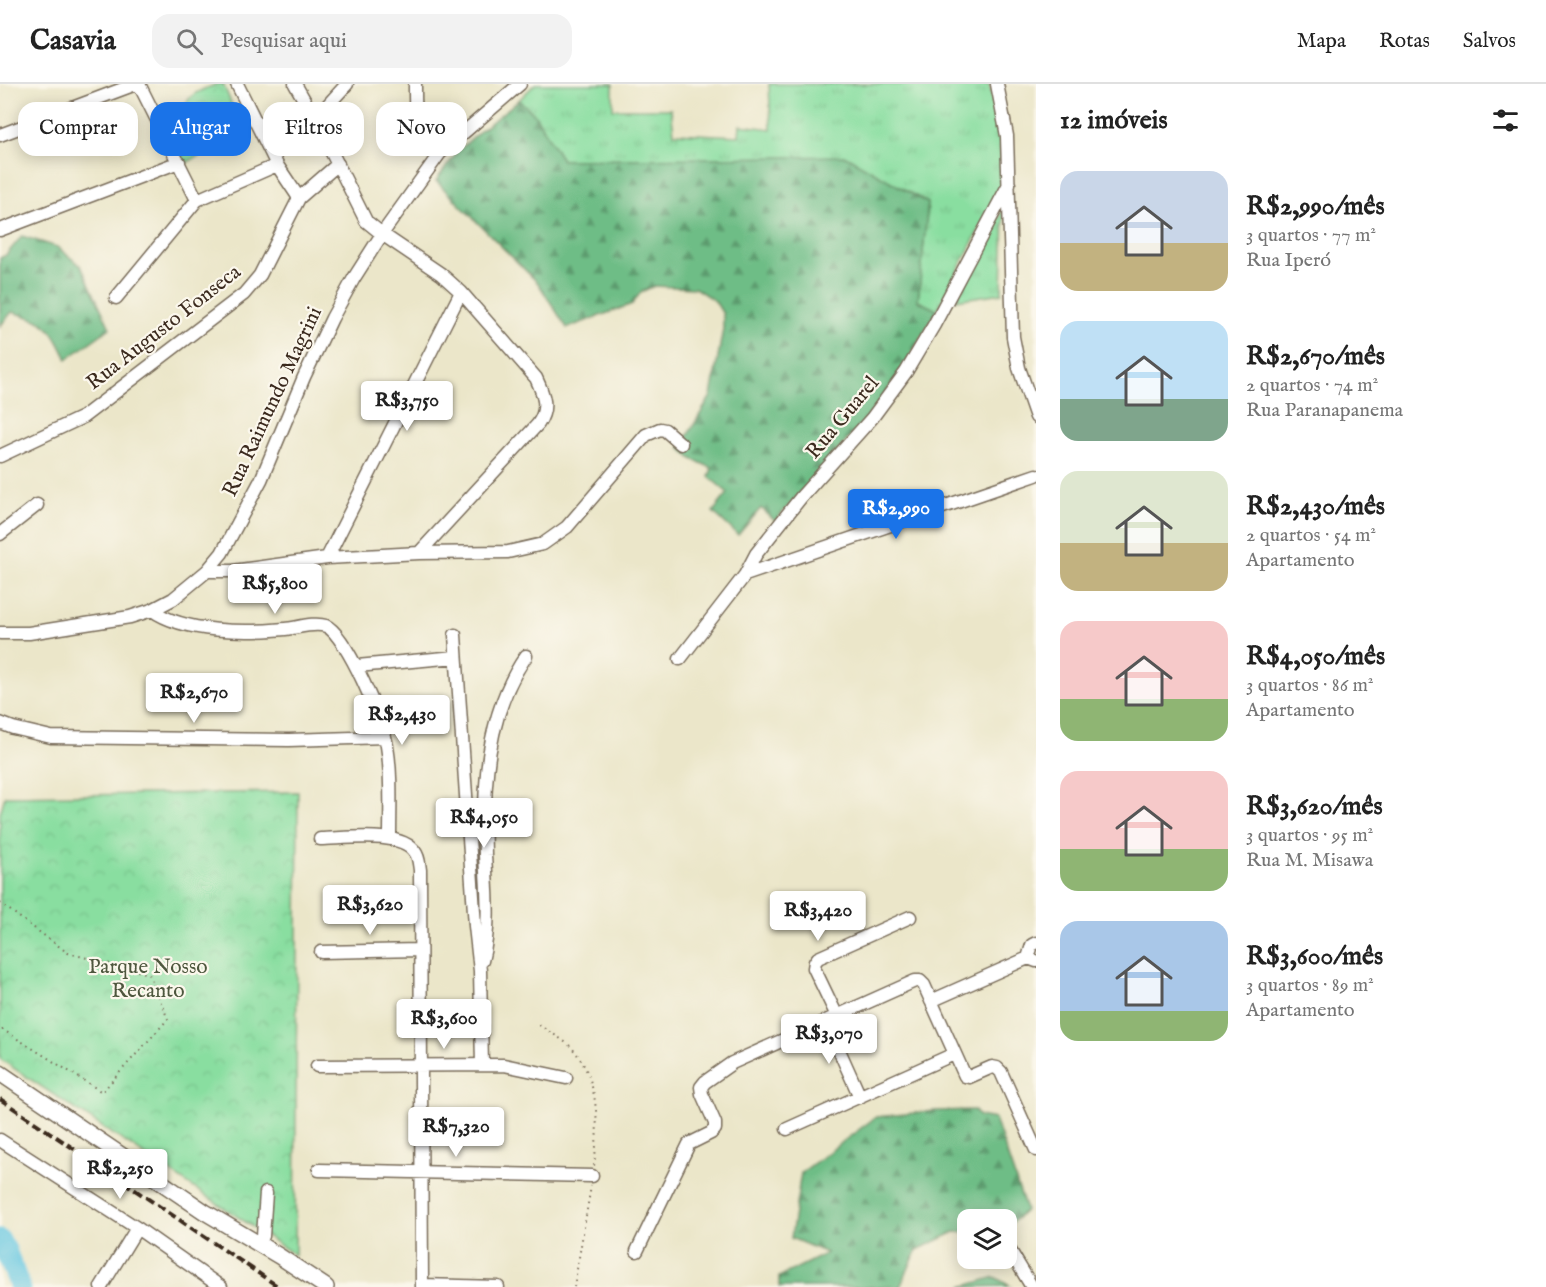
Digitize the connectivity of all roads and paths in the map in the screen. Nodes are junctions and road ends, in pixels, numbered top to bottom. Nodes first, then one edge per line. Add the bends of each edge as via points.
1 (138, 84) edge
2 (237, 84) edge
3 (295, 84) edge
4 (346, 84) edge
5 (415, 84) edge
6 (520, 84) edge
7 (997, 84) edge
8 (305, 102) edge
9 (330, 102) edge
10 (415, 102) edge
11 (467, 130) edge
12 (0, 135) edge
13 (334, 156) edge
14 (438, 156) edge
15 (179, 162) junction
16 (338, 164) junction
17 (277, 165) junction
18 (1009, 184) junction
19 (299, 198) junction
20 (197, 200) junction
21 (5, 227) edge
22 (382, 234) junction
23 (461, 292) junction
24 (116, 298) dead end
25 (1036, 417) edge
26 (681, 444) dead end
27 (0, 456) edge
28 (1036, 475) edge
29 (37, 505) dead end
30 (0, 534) edge
31 (419, 553) junction
32 (327, 558) junction
33 (207, 571) junction
34 (746, 575) junction
35 (152, 610) junction
36 (0, 633) edge
37 (455, 634) dead end
38 (526, 656) dead end
39 (456, 657) junction
40 (680, 659) dead end
41 (357, 666) junction
42 (0, 723) edge
43 (385, 737) junction
44 (390, 838) junction
45 (320, 839) dead end
46 (0, 903) edge
47 (910, 917) dead end
48 (1036, 943) edge
49 (419, 950) junction
50 (321, 952) dead end
51 (1032, 959) edge
52 (480, 971) junction
53 (931, 1001) junction
54 (831, 1018) junction
55 (539, 1025) dead end
56 (0, 1028) edge
57 (954, 1054) junction
58 (420, 1065) junction
59 (482, 1065) junction
60 (317, 1066) dead end
61 (0, 1073) edge
62 (566, 1078) dead end
63 (860, 1096) junction
64 (787, 1129) dead end
65 (0, 1140) edge
66 (1036, 1150) edge
67 (319, 1170) dead end
68 (421, 1173) junction
69 (592, 1176) junction
70 (266, 1193) dead end
71 (137, 1228) junction
72 (259, 1244) junction
73 (637, 1251) dead end
74 (1017, 1262) edge
75 (422, 1286) edge
76 (101, 1287) edge
77 (221, 1287) edge
78 (326, 1287) edge
79 (498, 1287) edge
80 (574, 1287) edge
81 (1032, 1287) edge

1 - 12 street
1 - 15 street
2 - 17 street
3 - 8 street
4 - 9 street
5 - 10 street
6 - 11 street, Rua Raimundo Magrini
7 - 18 street via 1007,136
13 - 16 street
14 - 22 street, Rua Raimundo Magrini
15 - 20 street
15 - 21 street
16 - 19 street, Rua Augusto Fonseca
16 - 22 street via 366,221
17 - 19 street
17 - 20 street
18 - 25 street via 1013,337
18 - 34 street, Rua Guarel via 906,372 872,418 802,496
19 - 27 street, Rua Augusto Fonseca via 260,275 244,294 83,417
20 - 24 street
22 - 23 street
22 - 33 street, Rua Raimundo Magrini via 332,318 261,480 226,545
23 - 31 street via 536,378 545,406 538,424
23 - 32 street
26 - 31 street via 665,430 646,435 567,527 543,544 508,552
28 - 34 street
29 - 30 street
31 - 32 street
32 - 33 street
33 - 35 street, Rua Raimundo Magrini via 173,599
34 - 40 street, Rua Guarel
35 - 36 street, Rua Raimundo Magrini via 29,633
35 - 41 street via 169,620 216,630 245,632 325,626
37 - 39 street
38 - 52 street via 504,694 491,741 486,797 488,927
39 - 41 street
39 - 52 street
41 - 43 street
42 - 43 street via 51,737
43 - 44 street
44 - 45 street
44 - 49 street via 409,846 418,860
46 - 56 path via 68,953 149,974 168,1019 102,1092
47 - 54 street via 818,958 814,968
48 - 51 street via 1032,945
49 - 50 street
49 - 58 street
51 - 53 street
52 - 59 street
53 - 54 street via 924,985 915,981
53 - 57 street
54 - 63 street
54 - 73 street via 732,1063 705,1082 702,1094 715,1129 688,1144
55 - 69 path via 568,1044 589,1074 596,1124
57 - 63 street
57 - 66 street via 965,1076 992,1067 1001,1072
58 - 59 street
58 - 60 street
58 - 68 street
59 - 62 street via 504,1065
61 - 72 main road via 205,1212
63 - 64 street
65 - 71 street
67 - 68 street
68 - 69 street
68 - 75 street
69 - 80 path
70 - 72 street
71 - 76 street
71 - 77 street
72 - 78 main road
74 - 81 street
75 - 79 street

